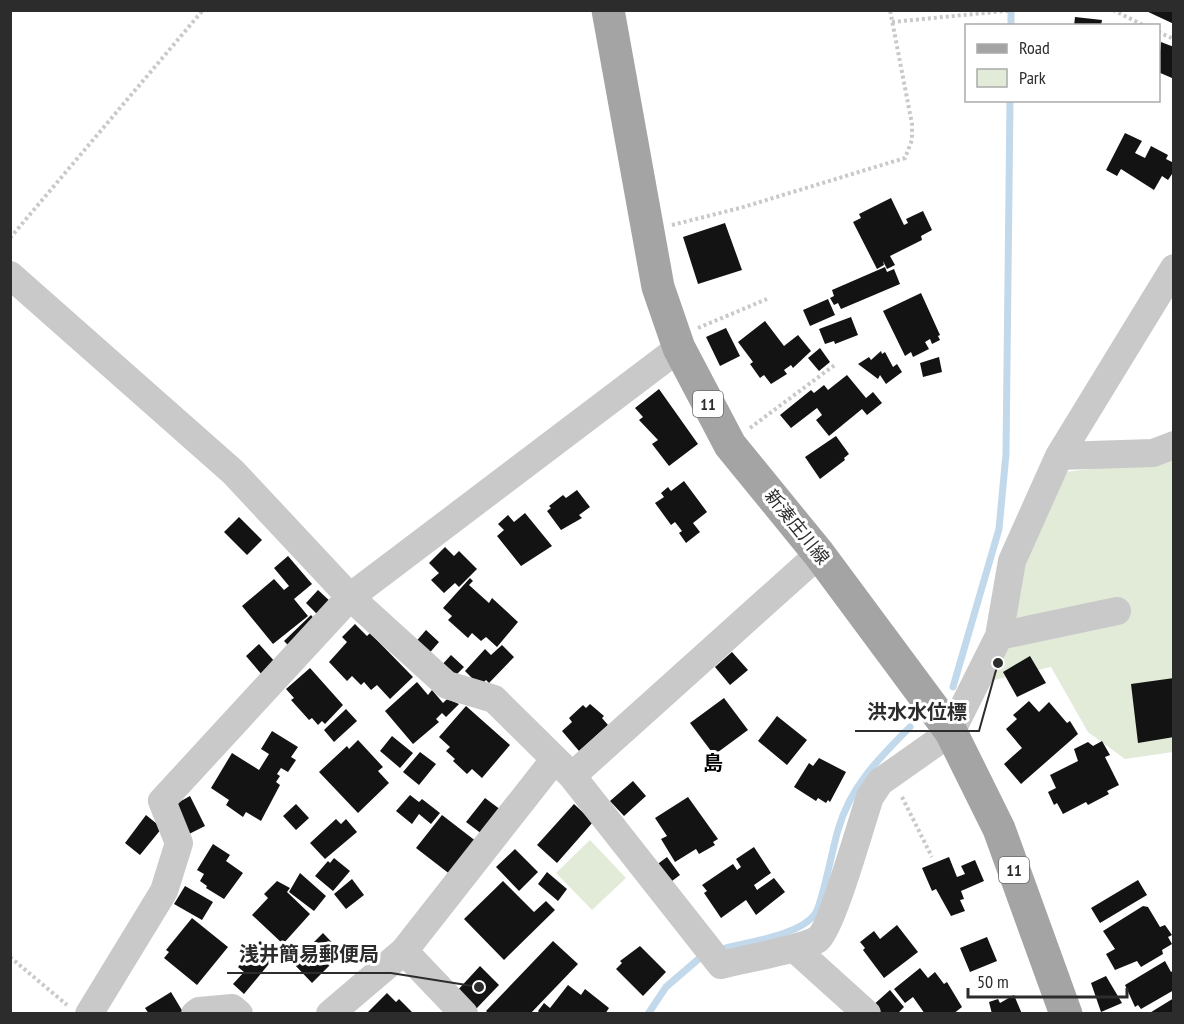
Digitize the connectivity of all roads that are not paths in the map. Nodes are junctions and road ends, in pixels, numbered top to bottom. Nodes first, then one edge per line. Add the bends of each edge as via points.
1 (608, 10) edge
2 (1173, 268) edge
3 (10, 275) edge
4 (679, 348) junction
5 (1173, 445) edge
6 (1059, 456) junction
7 (819, 554) junction
8 (350, 597) junction
9 (1117, 611) dead end
10 (999, 636) junction
11 (951, 732) junction
12 (563, 768) junction
13 (794, 948) junction
14 (404, 951) junction
15 (79, 1010) edge
16 (195, 1014) edge
17 (239, 1014) edge
18 (330, 1014) edge
19 (464, 1014) edge
20 (867, 1014) edge
21 (1066, 1014) edge

1 - 4 main road, 新湊庄川線 / 11 via 658,287
2 - 6 street
3 - 8 street via 233,472
4 - 7 main road, 新湊庄川線 / 11 via 730,445
4 - 8 street
5 - 6 street via 1153,453
6 - 10 street via 1012,561
7 - 11 main road, 新湊庄川線 / 11
7 - 12 street
8 - 12 street via 447,685 494,699
8 - 15 street via 162,801 179,843 167,882 147,922
9 - 10 street
10 - 11 street
11 - 13 street via 880,782 870,797 837,902 820,939
11 - 21 main road, 新湊庄川線 / 11 via 999,829
12 - 13 street via 721,965
12 - 14 street
13 - 20 street
14 - 18 street
14 - 19 street
16 - 17 street via 232,1008

